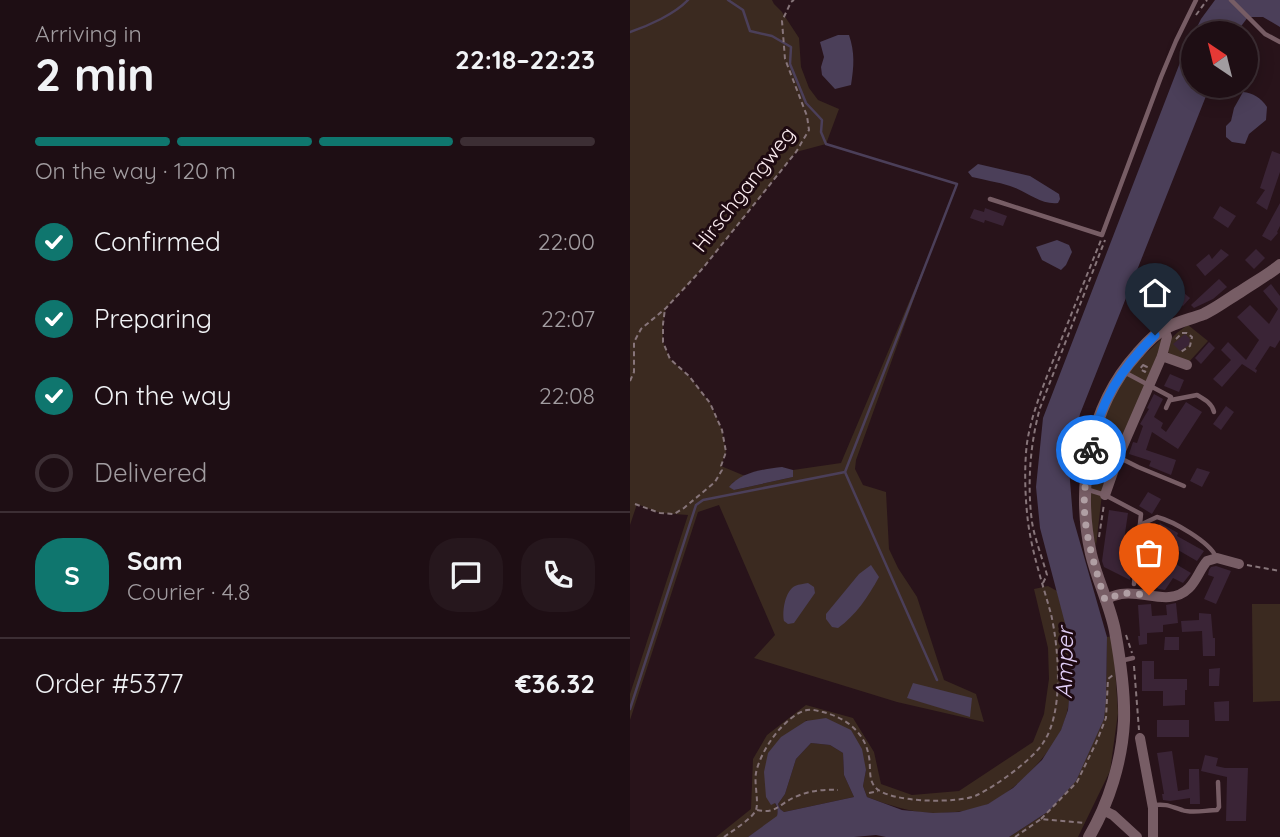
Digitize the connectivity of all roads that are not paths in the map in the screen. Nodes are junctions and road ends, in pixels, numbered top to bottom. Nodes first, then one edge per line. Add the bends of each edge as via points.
1 (1196, 0) edge
2 (1231, 0) edge
3 (1280, 42) edge
4 (990, 199) dead end
5 (1280, 265) edge
6 (1164, 329) junction
7 (1162, 356) junction
8 (1187, 365) dead end
9 (1122, 371) junction
10 (1149, 385) junction
11 (1170, 401) junction
12 (1166, 408) dead end
13 (1214, 412) dead end
14 (1092, 445) junction
15 (1119, 455) junction
16 (1184, 486) dead end
17 (1084, 488) junction
18 (1105, 495) junction
19 (1139, 525) junction
20 (1217, 558) junction
21 (1239, 564) road end
22 (1134, 584) dead end
23 (1105, 600) junction
24 (1133, 658) dead end
25 (1120, 665) junction
26 (1140, 738) dead end
27 (1218, 782) dead end
28 (1153, 805) junction
29 (1103, 810) junction
30 (1089, 837) edge
31 (1137, 837) edge
32 (1153, 837) edge

1 - 4 lane via 1161,77 1102,235
2 - 3 lane via 1265,34
5 - 6 main road via 1218,306
6 - 7 street via 1167,337
6 - 9 main road
7 - 8 street
7 - 10 street
9 - 10 lane
9 - 14 main road via 1101,411
10 - 11 lane via 1171,397
10 - 15 street
11 - 12 lane
11 - 13 lane via 1197,396
14 - 15 lane
14 - 17 main road
15 - 16 lane
15 - 18 street
17 - 18 lane
17 - 23 main road via 1085,520
18 - 19 lane via 1141,514
19 - 20 lane via 1161,518 1208,545
19 - 22 lane
20 - 21 street
20 - 23 street via 1208,561 1179,595 1162,598 1122,593
23 - 25 main road
24 - 25 lane
25 - 29 main road via 1124,719 1116,770
26 - 28 street
27 - 28 lane via 1217,810 1194,812
28 - 32 street
29 - 30 main road
29 - 31 street

